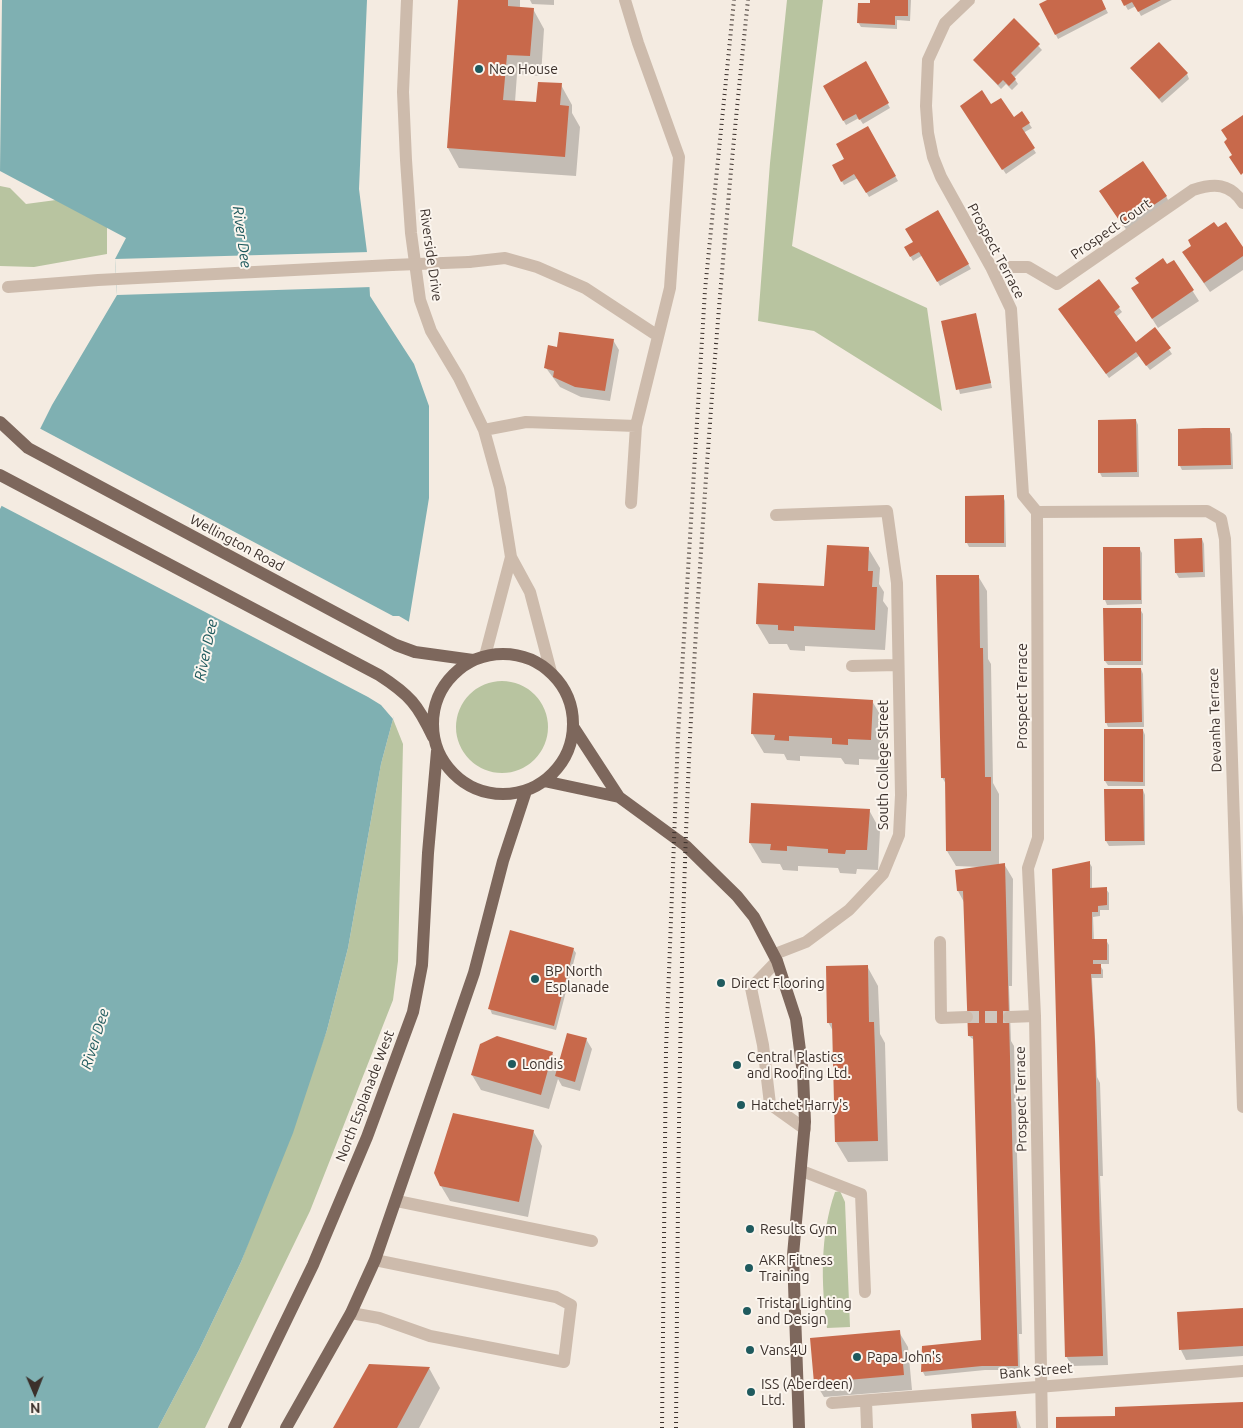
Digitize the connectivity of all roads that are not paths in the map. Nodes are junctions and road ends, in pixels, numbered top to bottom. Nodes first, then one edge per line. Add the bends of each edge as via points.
1 (407, 0) edge
2 (625, 0) edge
3 (968, 0) edge
4 (1243, 202) edge
5 (991, 267) junction
6 (8, 287) dead end
7 (658, 336) junction
8 (0, 422) edge
9 (636, 426) junction
10 (484, 430) junction
11 (5, 478) edge
12 (631, 503) dead end
13 (1037, 512) junction
14 (776, 515) dead end
15 (511, 557) junction
16 (479, 658) junction
17 (898, 665) junction
18 (852, 666) dead end
19 (551, 672) junction
20 (574, 728) junction
21 (433, 738) junction
22 (437, 751) junction
23 (544, 781) junction
24 (526, 791) junction
25 (619, 797) junction
26 (940, 942) dead end
27 (776, 958) junction
28 (1034, 1016) junction
29 (1009, 1017) tunnel mouth
30 (967, 1018) tunnel mouth
31 (1243, 1107) edge
32 (805, 1129) junction
33 (802, 1171) junction
34 (397, 1201) junction
35 (592, 1241) dead end
36 (376, 1260) junction
37 (865, 1292) dead end
38 (351, 1313) junction
39 (1243, 1371) edge
40 (1042, 1385) junction
41 (866, 1401) junction
42 (832, 1402) dead end
43 (234, 1428) edge
44 (286, 1428) edge
45 (799, 1428) edge
46 (867, 1428) edge
47 (1042, 1428) edge

1 - 10 street, Riverside Drive via 406,150 411,233 420,300 430,331 459,378
2 - 7 street via 679,157 670,288
3 - 5 street, Prospect Terrace via 945,23 928,60 927,124 933,157 941,177
4 - 5 street, Prospect Court via 1236,192 1222,186 1207,185 1193,190 1057,284 1028,267
5 - 13 street, Prospect Terrace via 1011,309 1023,495
6 - 7 street, bridge via 505,258 537,267 585,288
7 - 9 street
8 - 16 main road, Wellington Road via 28,448 396,645 415,652
9 - 10 street via 526,422
9 - 12 street
10 - 15 street, Riverside Drive via 500,488
11 - 21 main road via 379,675 403,690 420,710
13 - 28 street, Prospect Terrace via 1038,838 1028,868
13 - 31 street, Devanha Terrace via 1207,511 1221,519 1225,539
14 - 17 street, South College Street via 888,511 897,583
15 - 16 street
15 - 19 street via 530,592
16 - 19 main road via 508,654 531,660
16 - 21 main road via 457,670 444,684 432,719
17 - 18 street
17 - 27 street, South College Street via 901,795 895,850 883,874 849,910 806,942
19 - 20 main road via 564,688
20 - 23 main road via 560,767
20 - 25 main road
21 - 22 main road
22 - 24 main road via 452,773 473,788 490,794
22 - 43 main road, North Esplanade West via 422,965 413,1012 367,1137 313,1265
23 - 24 main road
23 - 25 main road
24 - 34 main road via 474,973
25 - 27 main road via 686,846 737,896 754,917
26 - 30 street via 941,1018
27 - 32 main road via 796,1019
27 - 32 street via 751,988 763,1045 770,1104
28 - 29 street
28 - 40 street, Prospect Terrace
32 - 33 main road
33 - 37 street via 861,1194
33 - 45 main road via 794,1255
34 - 35 street
34 - 36 main road
36 - 38 main road
36 - 38 street via 556,1297 571,1305 564,1362 430,1336 379,1318
38 - 44 main road
39 - 40 street, Bank Street
40 - 41 street, Bank Street
40 - 47 street, Prospect Terrace
41 - 42 street, Bank Street
41 - 46 street

